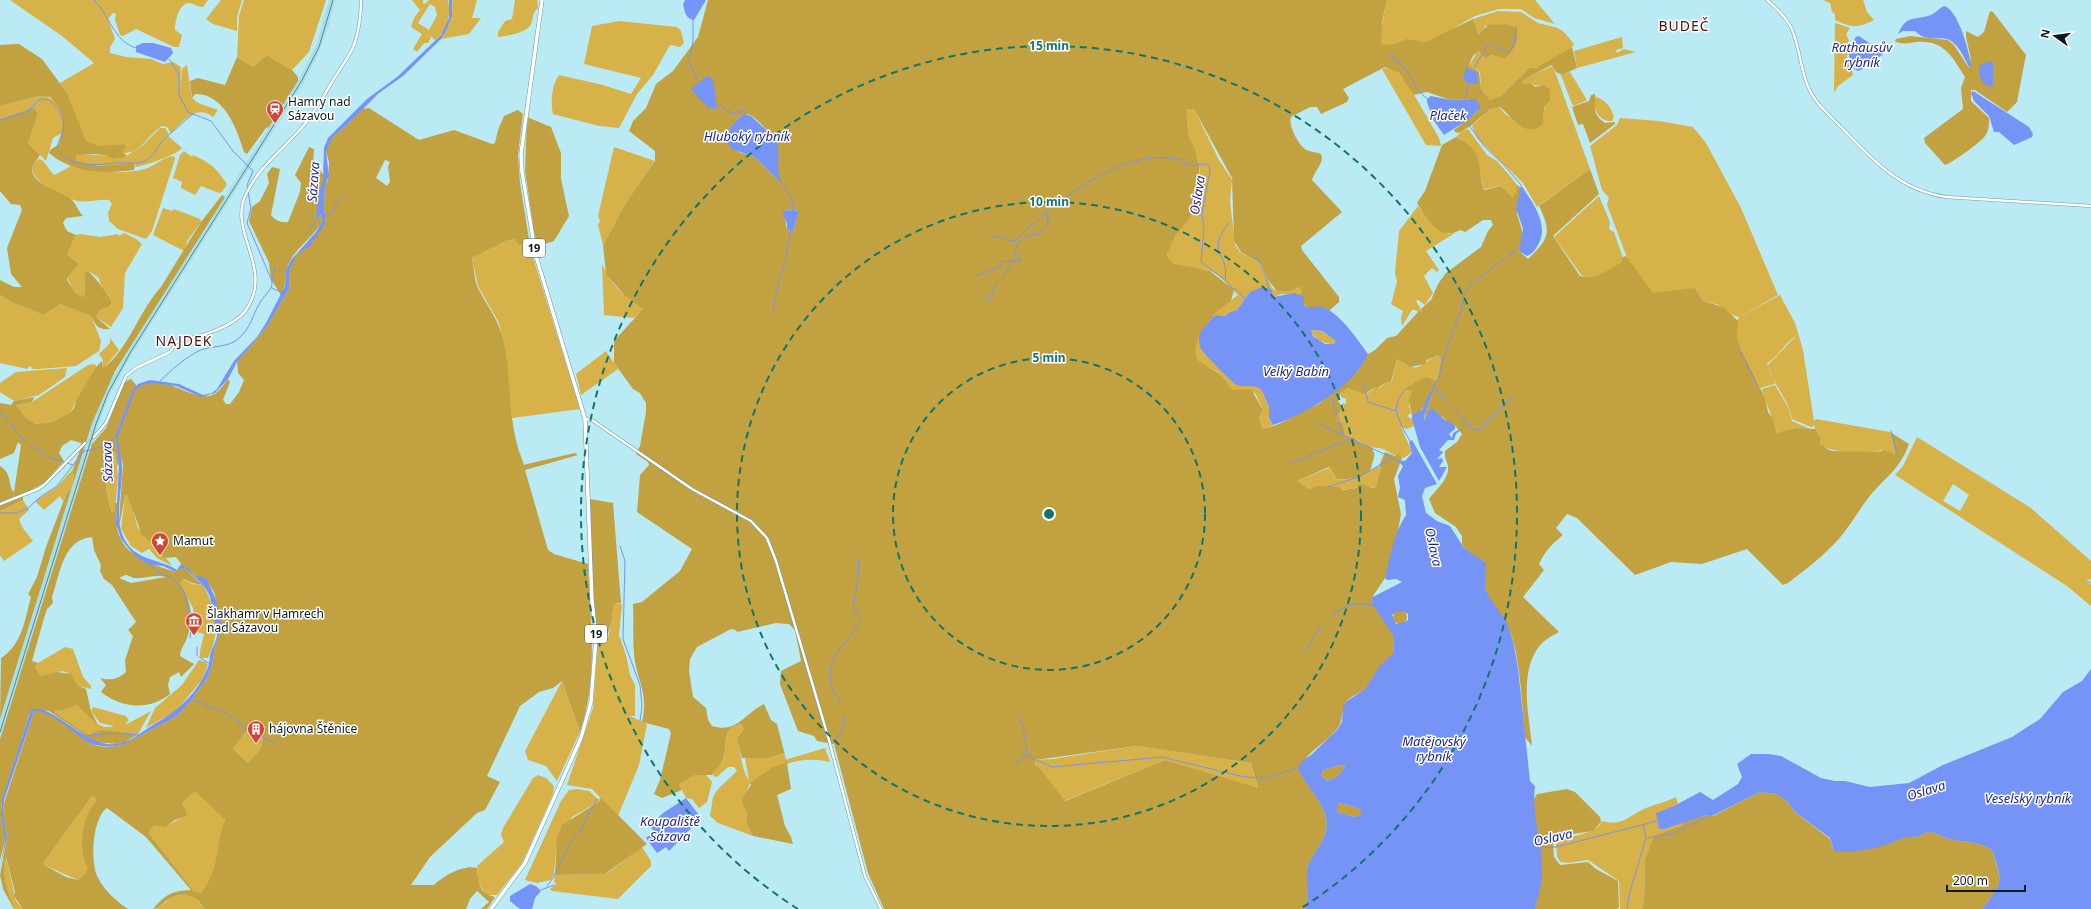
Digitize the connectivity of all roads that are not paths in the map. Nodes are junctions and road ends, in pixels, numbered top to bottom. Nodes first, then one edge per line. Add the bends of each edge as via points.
1 (361, 0) edge
2 (542, 0) edge
3 (1767, 0) edge
4 (2091, 206) edge
5 (585, 419) junction
6 (94, 437) tunnel mouth
7 (85, 443) tunnel mouth
8 (0, 504) edge
9 (491, 909) edge
10 (881, 909) edge

1 - 6 street via 357,34 350,52 311,116 260,172 243,202 241,218 256,279 251,301 242,315 220,328 205,335 178,340 170,352 130,371 121,383 106,423
2 - 5 main road, 19 via 521,154 522,172 536,256
3 - 4 street via 1781,12 1791,28 1806,82 1816,102 1872,160 1894,178 1923,192 1946,197
5 - 9 main road, 19 via 592,594 596,632 590,706 576,749 525,863
5 - 10 street via 592,420 692,489 745,517 768,538 830,743 865,876
7 - 8 street via 44,485 33,492

